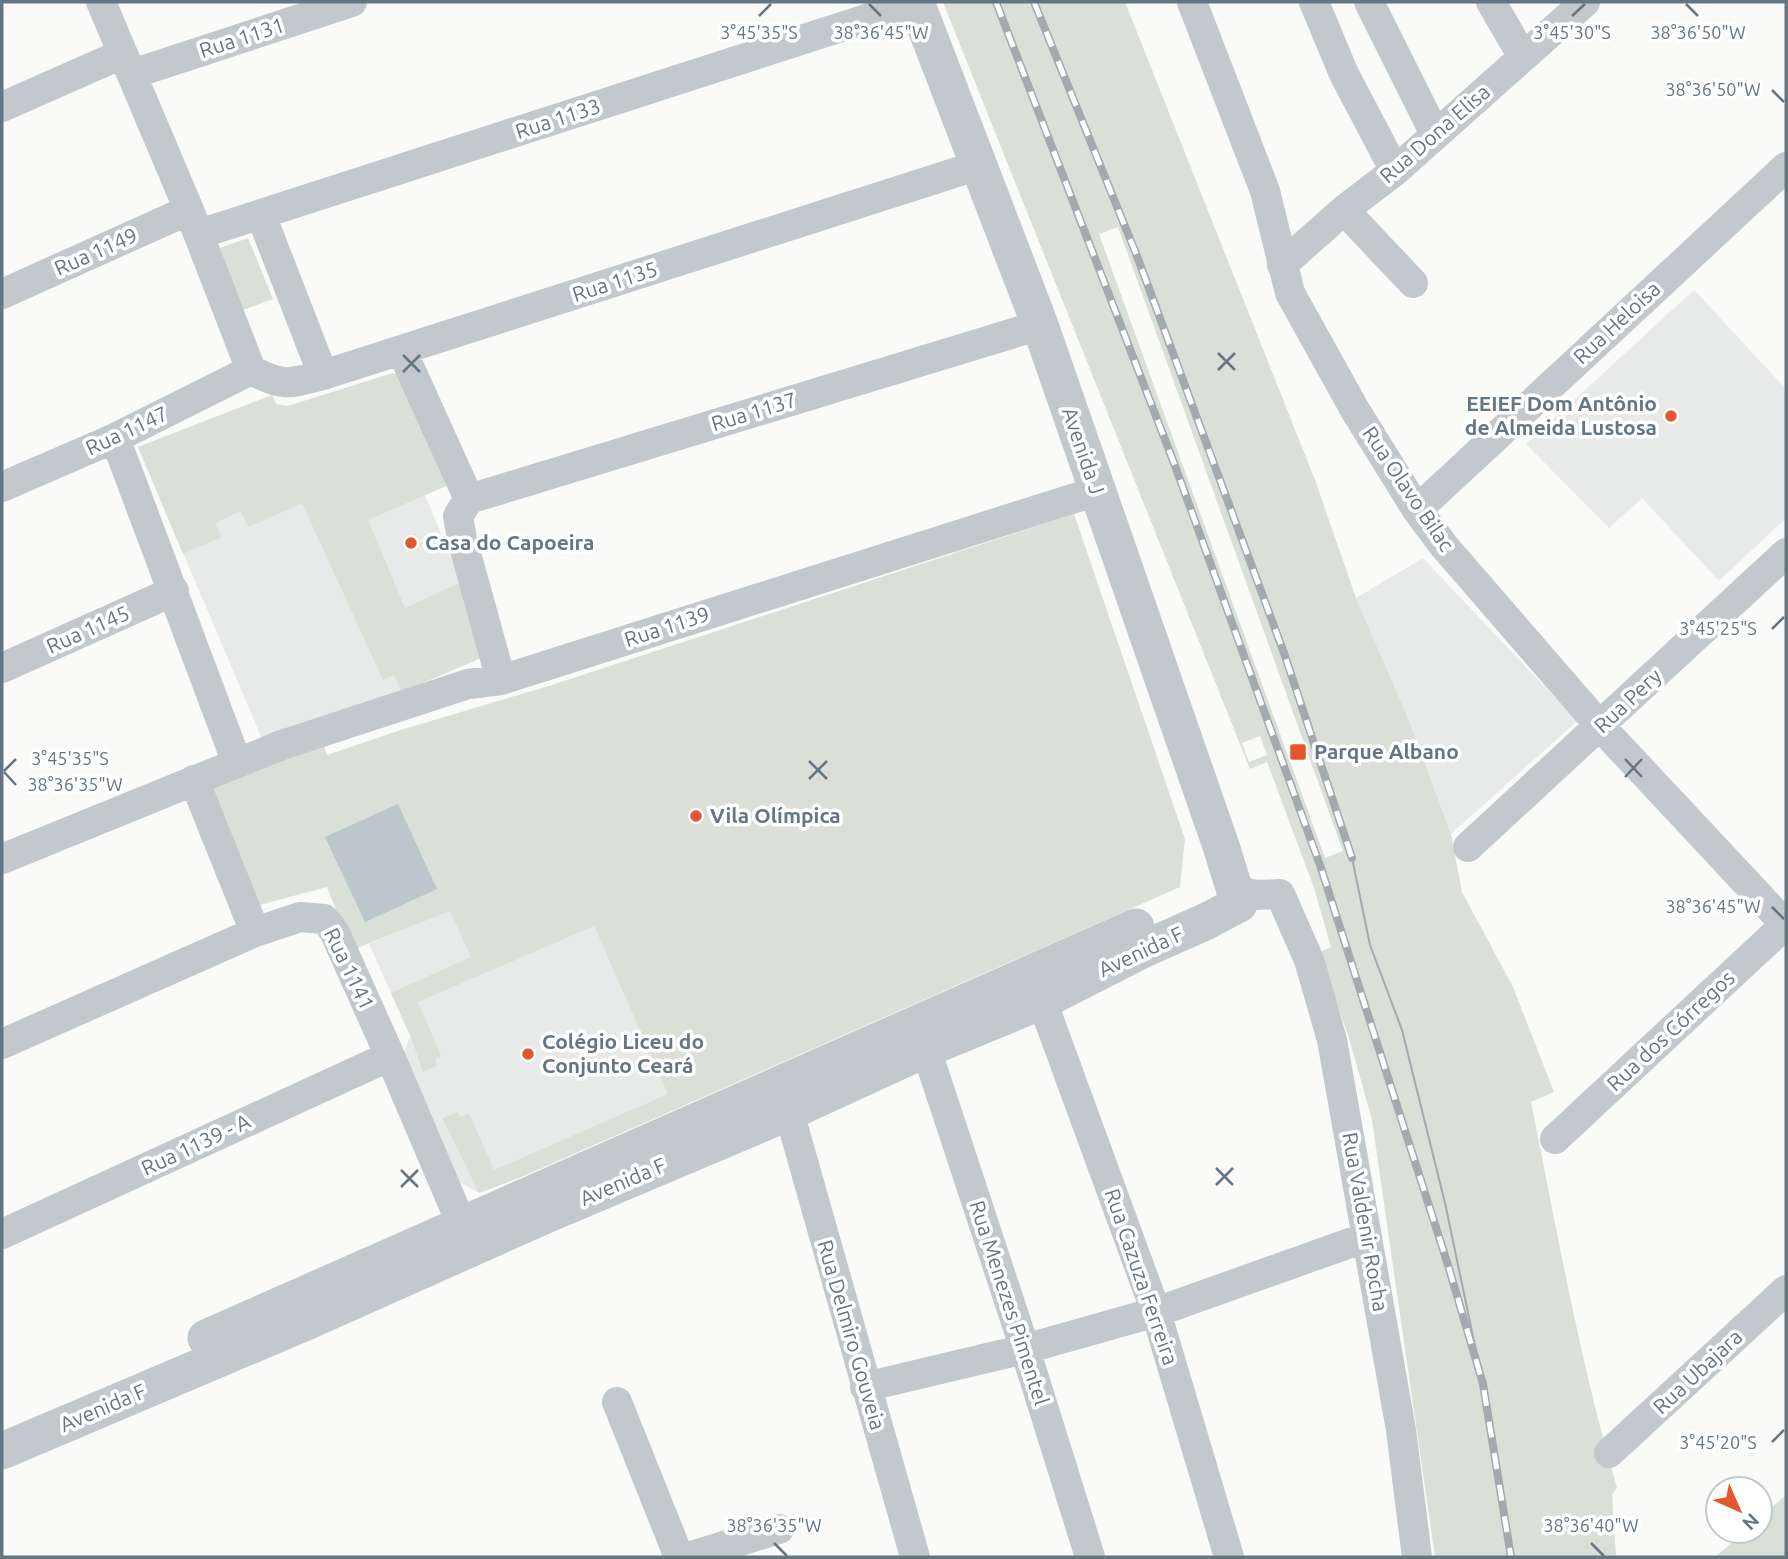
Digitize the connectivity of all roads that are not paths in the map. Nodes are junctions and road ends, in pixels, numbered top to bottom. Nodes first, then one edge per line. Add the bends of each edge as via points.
1 (101, 2) edge
2 (352, 2) edge
3 (916, 2) edge
4 (1192, 2) edge
5 (1314, 2) edge
6 (1369, 2) edge
7 (1491, 2) edge
8 (1585, 2) edge
9 (1523, 57) junction
10 (127, 64) junction
11 (2, 107) edge
12 (1435, 134) junction
13 (979, 165) junction
14 (1786, 167) edge
15 (1395, 171) junction
16 (1344, 211) junction
17 (261, 215) junction
18 (194, 222) junction
19 (1282, 265) junction
20 (1413, 283) dead end
21 (2, 294) edge
22 (1040, 325) junction
23 (401, 351) junction
24 (251, 370) junction
25 (323, 375) junction
26 (115, 438) junction
27 (2, 487) edge
28 (1097, 491) junction
29 (469, 499) junction
30 (1417, 510) junction
31 (1786, 553) edge
32 (174, 591) junction
33 (2, 668) edge
34 (501, 680) junction
35 (1600, 726) junction
36 (237, 763) junction
37 (194, 780) junction
38 (1468, 847) dead end
39 (2, 859) edge
40 (1253, 896) junction
41 (1786, 924) edge
42 (255, 932) junction
43 (1041, 1000) junction
44 (2, 1044) edge
45 (926, 1049) junction
46 (390, 1056) junction
47 (856, 1066) junction
48 (789, 1112) junction
49 (1555, 1139) dead end
50 (461, 1223) junction
51 (2, 1234) edge
52 (1367, 1237) junction
53 (1786, 1290) edge
54 (301, 1310) junction
55 (1156, 1312) junction
56 (1025, 1349) junction
57 (865, 1387) junction
58 (617, 1402) dead end
59 (2, 1429) edge
60 (2, 1451) edge
61 (1609, 1454) dead end
62 (779, 1529) dead end
63 (679, 1557) edge
64 (688, 1557) edge
65 (915, 1557) edge
66 (1090, 1557) edge
67 (1228, 1557) edge
68 (1417, 1557) edge

1 - 10 street
2 - 10 street, Rua 1131
3 - 13 street, Avenida J
3 - 17 street, Rua 1133
4 - 19 street, Rua Olavo Bilac via 1265,191
5 - 15 street via 1344,74
6 - 12 street
7 - 9 street
8 - 9 street, Rua Dona Elisa
9 - 12 street, Rua Dona Elisa
10 - 11 street, Rua 1131
10 - 18 street
12 - 15 street, Rua Dona Elisa
13 - 22 street, Avenida J
13 - 23 street, Rua 1135
14 - 30 street, Rua Heloisa
15 - 16 street, Rua Dona Elisa
16 - 19 street, Rua Dona Elisa
16 - 20 street
17 - 18 street, Rua 1133
17 - 25 street
18 - 21 street, Rua 1149
18 - 24 street
19 - 30 street, Rua Olavo Bilac via 1301,316
22 - 28 street, Avenida J
22 - 29 street, Rua 1137
23 - 25 street, Rua 1135
23 - 29 street
24 - 25 street, Rua 1135 via 287,384
24 - 26 street, Rua 1147
26 - 27 street, Rua 1147
26 - 32 street
28 - 34 street, Rua 1139
28 - 40 street, Avenida J
29 - 34 street via 458,516 462,539
30 - 35 street, Rua Olavo Bilac
31 - 35 street, Rua Pery
32 - 33 street, Rua 1145
32 - 36 street
34 - 36 street, Rua 1139 via 468,684
35 - 38 street, Rua Pery
35 - 41 street, Rua Olavo Bilac
36 - 37 street, Rua 1139
37 - 39 street, Rua 1139
37 - 42 street
40 - 43 street, Avenida F
40 - 47 street, Avenida F via 1181,907
40 - 52 street, Rua Valdenir Rocha via 1309,960 1332,1040
41 - 49 street, Rua dos Córregos
42 - 44 street, Rua 1141
42 - 46 street, Rua 1141 via 300,917 324,919 334,931
43 - 45 street, Avenida F
43 - 55 street, Rua Cazuza Ferreira
45 - 47 street, Avenida F
45 - 56 street, Rua Menezes Pimentel
46 - 50 street, Rua 1141
46 - 51 street, Rua 1139 - A
47 - 48 street, Avenida F
47 - 50 street, Avenida F
48 - 54 street, Avenida F via 548,1214
48 - 57 street, Rua Delmiro Gouveia
50 - 54 street, Avenida F
52 - 55 street
52 - 68 street, Rua Valdenir Rocha via 1401,1430
53 - 61 street, Rua Ubajara
54 - 59 street, Avenida F
54 - 60 street, Avenida F
55 - 56 street
55 - 67 street, Rua Cazuza Ferreira
56 - 57 street
56 - 66 street, Rua Menezes Pimentel
57 - 65 street, Rua Delmiro Gouveia
58 - 63 street
62 - 64 street

